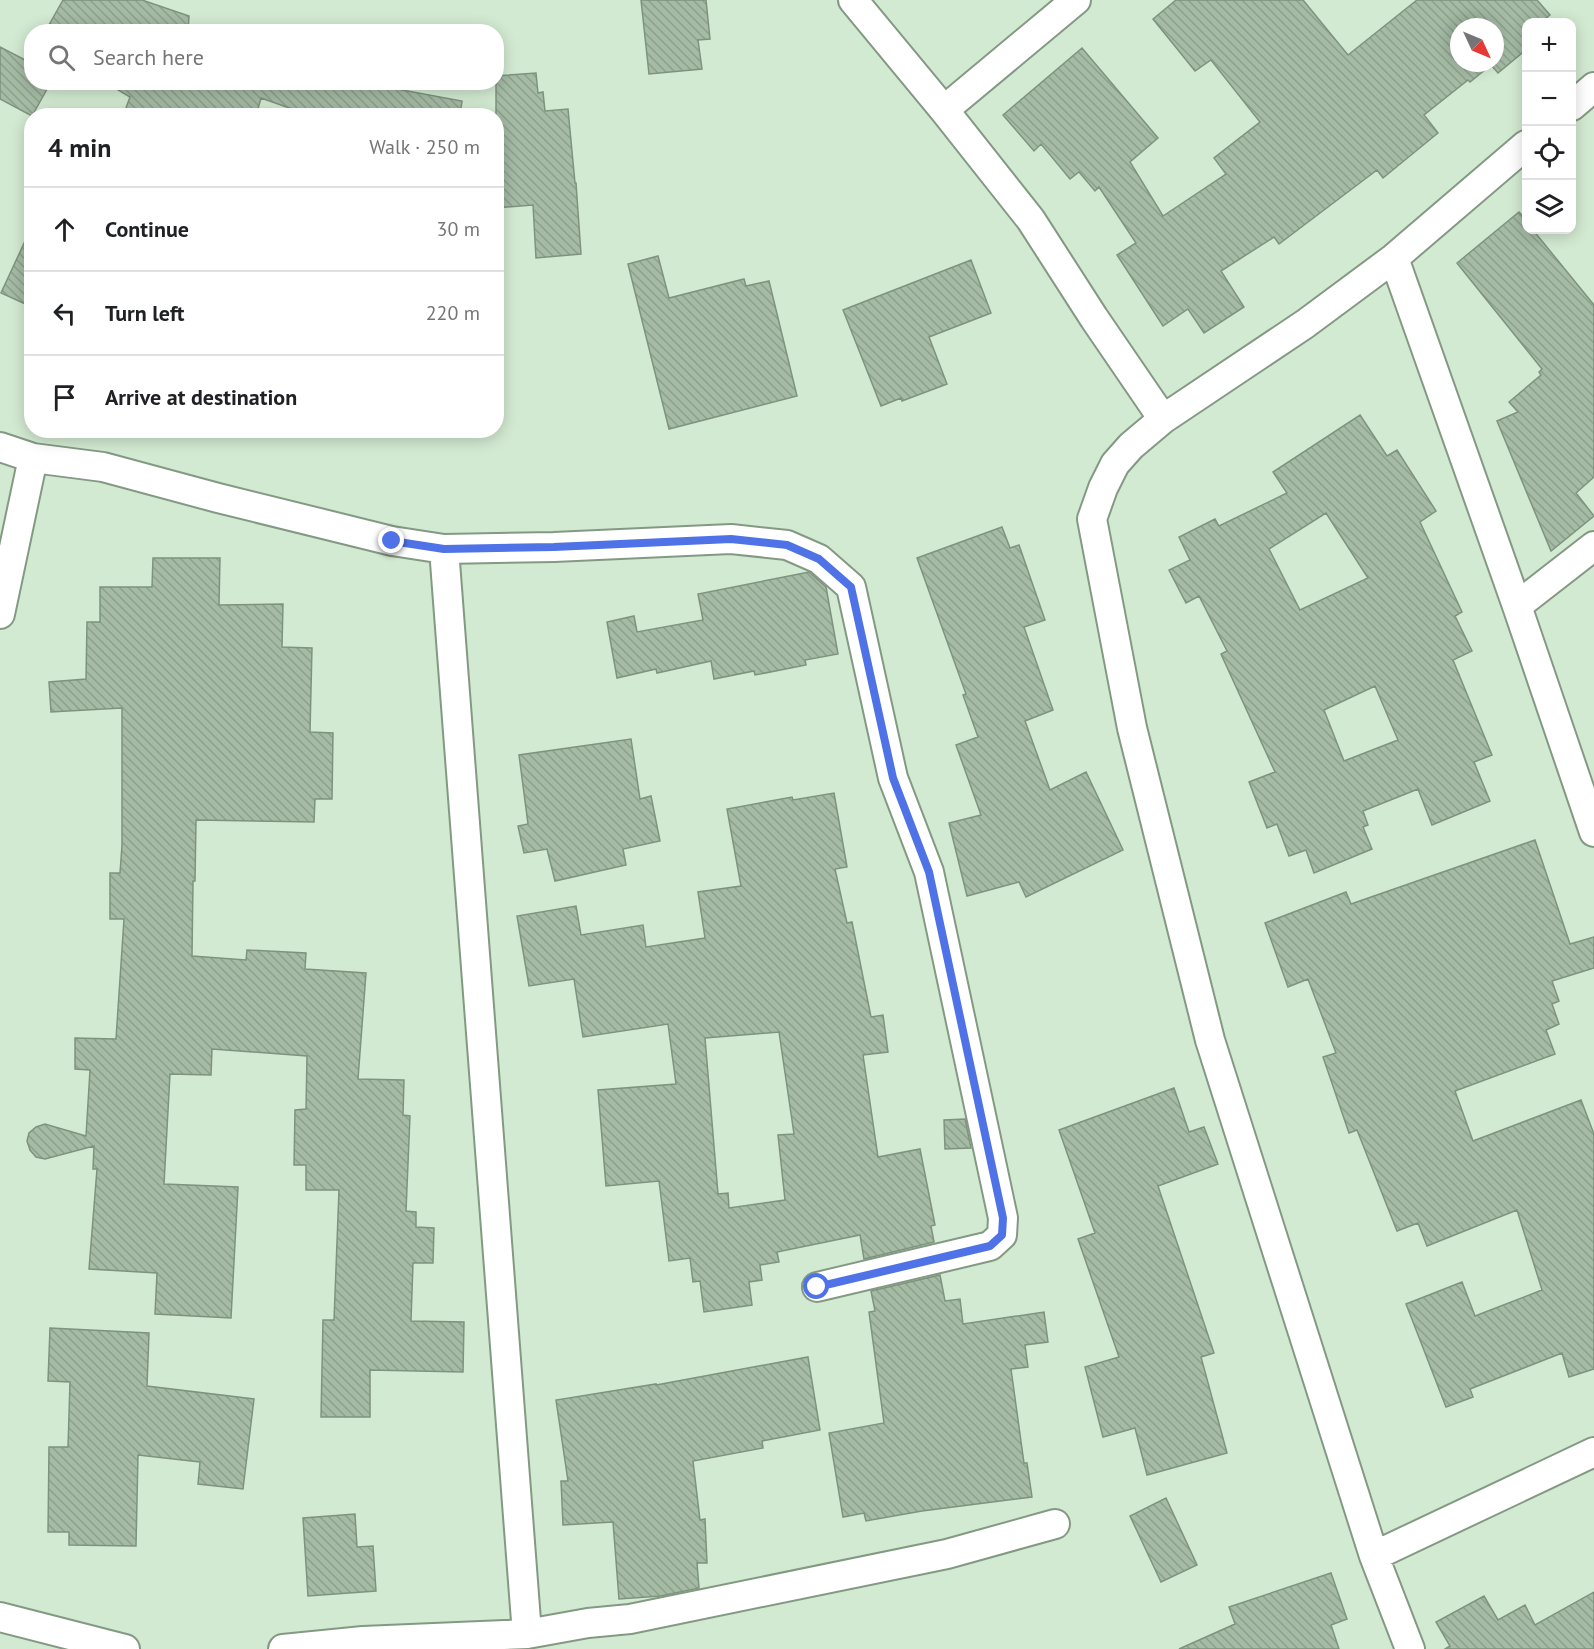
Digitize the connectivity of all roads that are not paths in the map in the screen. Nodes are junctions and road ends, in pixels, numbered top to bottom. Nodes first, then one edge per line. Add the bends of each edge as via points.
1 (853, 0) edge
2 (1076, 0) edge
3 (1594, 87) edge
4 (1576, 103) edge
5 (944, 110) junction
6 (1522, 149) edge
7 (1394, 258) junction
8 (1163, 419) junction
9 (0, 447) edge
10 (33, 458) junction
11 (1594, 546) edge
12 (444, 549) junction
13 (1517, 606) junction
14 (0, 614) edge
15 (1594, 832) edge
16 (817, 1287) dead end
17 (1594, 1452) edge
18 (1055, 1524) dead end
19 (1374, 1556) junction
20 (0, 1617) edge
21 (527, 1634) junction
22 (125, 1649) edge
23 (283, 1649) edge
24 (1410, 1649) edge

1 - 5 street
2 - 5 street
3 - 4 street
5 - 8 street via 1031,220
6 - 7 street
7 - 8 street via 1305,324
7 - 13 street
8 - 19 street via 1115,464 1092,519 1132,728 1210,1040
9 - 10 street
10 - 12 street via 103,467 392,541
10 - 14 street
11 - 13 street
12 - 16 street via 731,539 787,545 819,559 851,587 893,778 929,872 1003,1218 1002,1235 990,1246
12 - 21 street
13 - 15 street
17 - 19 street
18 - 21 street via 947,1554 630,1619
19 - 24 street
20 - 22 street
21 - 23 street via 363,1641

